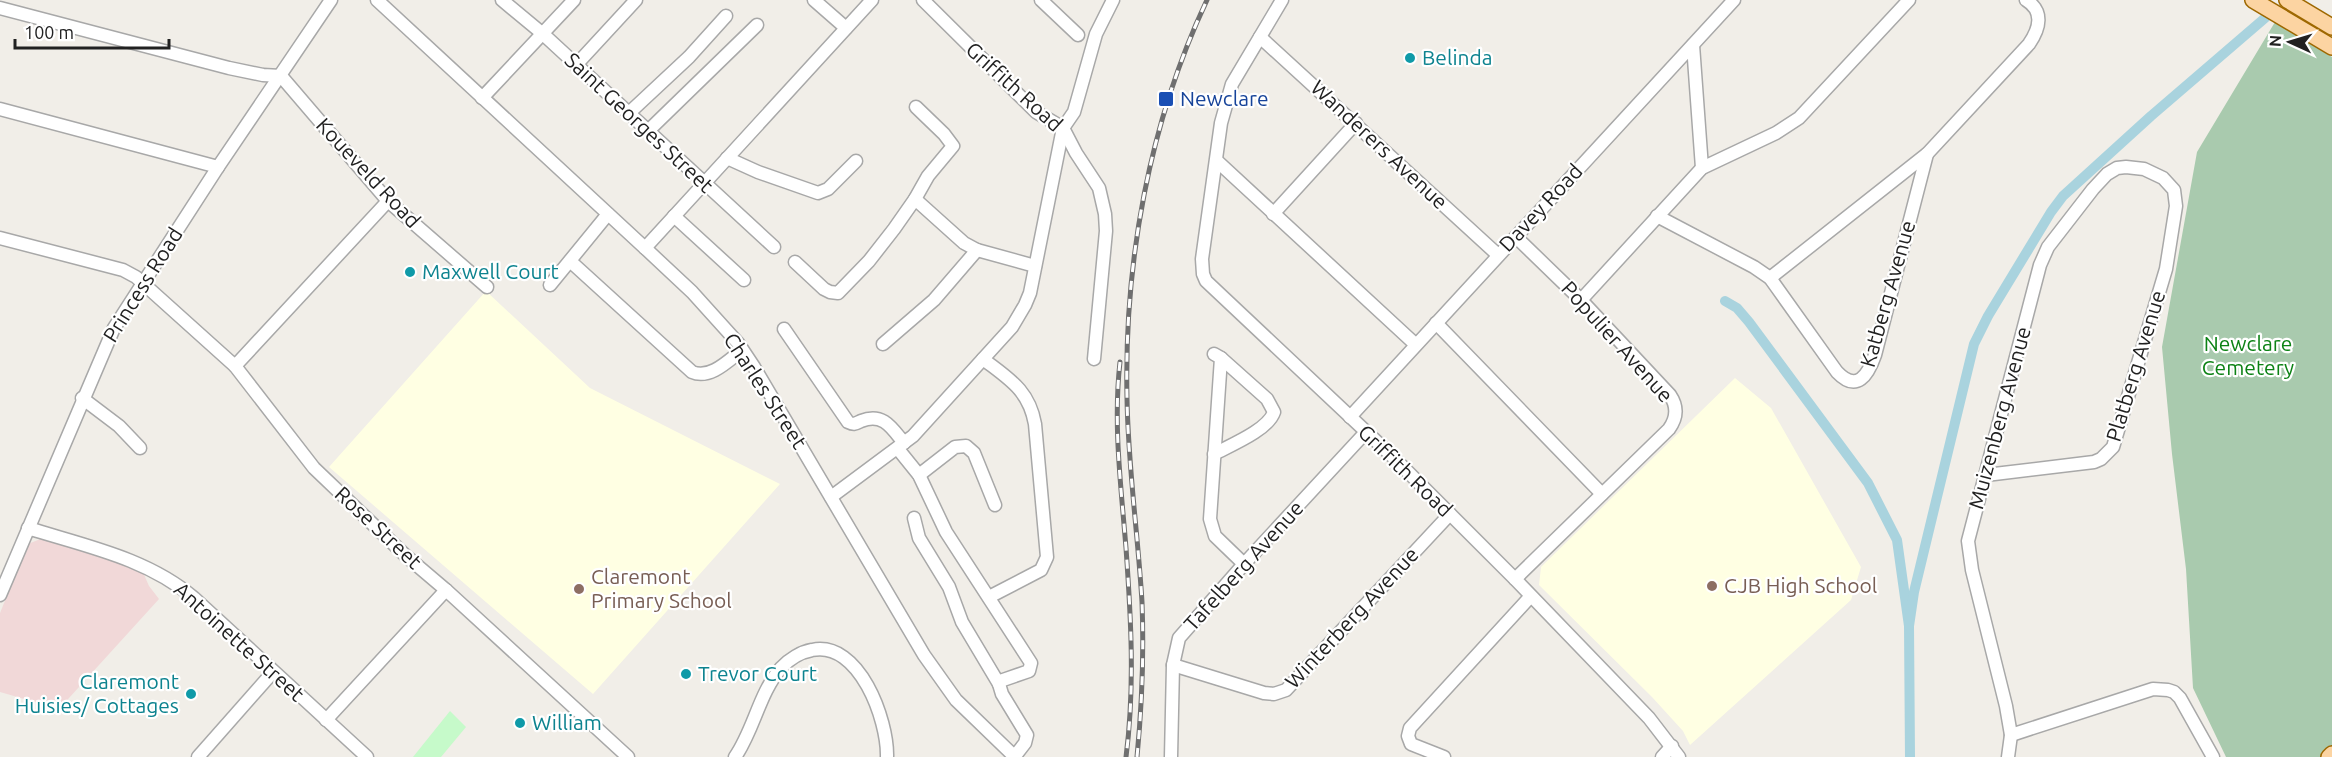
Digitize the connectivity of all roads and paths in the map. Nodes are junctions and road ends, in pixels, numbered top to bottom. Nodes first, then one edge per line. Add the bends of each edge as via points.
1 (331, 0) edge
2 (377, 0) edge
3 (502, 0) edge
4 (574, 0) edge
5 (636, 0) edge
6 (814, 0) edge
7 (872, 0) edge
8 (923, 0) edge
9 (1041, 0) edge
10 (1113, 0) edge
11 (1282, 0) edge
12 (1734, 0) edge
13 (1909, 0) edge
14 (2026, 0) edge
15 (2253, 0) edge
16 (2287, 0) edge
17 (0, 8) edge
18 (726, 16) dead end
19 (757, 25) dead end
20 (2332, 27) edge
21 (846, 28) junction
22 (543, 34) junction
23 (1078, 35) dead end
24 (1260, 37) junction
25 (1693, 45) junction
26 (2332, 47) edge
27 (576, 64) junction
28 (281, 76) junction
29 (482, 98) junction
30 (916, 107) dead end
31 (0, 109) edge
32 (629, 113) junction
33 (1356, 123) junction
34 (1063, 128) junction
35 (648, 131) junction
36 (1927, 154) junction
37 (728, 158) junction
38 (856, 161) dead end
39 (1217, 161) junction
40 (218, 166) junction
41 (1702, 168) junction
42 (704, 183) junction
43 (2174, 190) joint
44 (915, 199) junction
45 (388, 201) junction
46 (608, 214) junction
47 (1273, 214) junction
48 (674, 216) junction
49 (1657, 216) junction
50 (1516, 237) junction
51 (0, 238) edge
52 (774, 247) dead end
53 (645, 248) junction
54 (977, 250) junction
55 (1498, 255) junction
56 (570, 261) junction
57 (795, 262) dead end
58 (1035, 266) junction
59 (1770, 278) junction
60 (744, 280) dead end
61 (143, 284) junction
62 (550, 285) dead end
63 (487, 288) dead end
64 (1581, 300) junction
65 (1436, 323) junction
66 (784, 329) dead end
67 (883, 344) dead end
68 (1415, 344) junction
69 (742, 350) junction
70 (983, 359) junction
71 (1094, 359) dead end
72 (236, 366) junction
73 (82, 398) junction
74 (1350, 417) junction
75 (1366, 432) junction
76 (901, 446) junction
77 (140, 448) dead end
78 (1214, 454) junction
79 (919, 475) junction
80 (1986, 475) junction
81 (1602, 494) junction
82 (831, 497) junction
83 (995, 505) dead end
84 (1450, 514) junction
85 (914, 518) dead end
86 (28, 528) junction
87 (1244, 564) junction
88 (1515, 579) junction
89 (447, 590) junction
90 (0, 595) edge
91 (989, 597) junction
92 (1530, 597) junction
93 (1173, 665) junction
94 (273, 672) junction
95 (999, 684) junction
96 (326, 720) junction
97 (2011, 735) junction
98 (1672, 746) junction
99 (2332, 754) edge
100 (198, 757) edge
101 (367, 757) edge
102 (628, 757) edge
103 (735, 757) edge
104 (887, 757) edge
105 (1015, 757) edge
106 (1171, 757) edge
107 (1444, 757) edge
108 (1662, 757) edge
109 (1679, 757) edge
110 (2008, 757) edge
111 (2213, 757) edge
112 (2329, 757) edge

1 - 28 street, Princess Road
2 - 29 street, Charles Street
3 - 22 street, Saint Georges Street
4 - 22 street
5 - 27 street
6 - 21 street
7 - 21 street
8 - 34 street, Griffith Road via 1036,112
9 - 23 street
10 - 34 street via 1096,34 1074,112
11 - 24 street, Griffith Road
12 - 25 street, Davey Road
13 - 41 street via 1799,118
14 - 36 street via 2039,17 2034,37
15 - 26 main road
16 - 20 main road
17 - 28 street via 229,68
18 - 32 street
19 - 35 street
21 - 37 street
22 - 27 street, Saint Georges Street
22 - 29 street
24 - 33 street, Wanderers Avenue
24 - 39 street, Griffith Road via 1227,96
25 - 41 street
25 - 50 street, Davey Road
27 - 32 street, Saint Georges Street
28 - 40 street, Princess Road
28 - 45 street, Koueveld Road
29 - 46 street, Charles Street
30 - 44 street via 953,146
31 - 40 street
32 - 35 street, Saint Georges Street
33 - 47 street
33 - 55 street, Wanderers Avenue
34 - 58 street
34 - 71 street, Griffith Road via 1099,188 1105,214
35 - 42 street, Saint Georges Street
36 - 59 street
36 - 59 street, Katberg Avenue via 1875,355 1865,378 1843,378
37 - 38 street via 818,193 828,189
37 - 42 street
39 - 47 street
39 - 74 street, Griffith Road via 1202,259 1206,281
40 - 61 street, Princess Road
41 - 49 street
42 - 48 street
42 - 52 street, Saint Georges Street
43 - 80 street, Platberg Avenue via 2176,206 2166,269 2113,447 2094,462
43 - 80 street, Muizenberg Avenue via 2163,178 2144,169 2117,168 2093,189 2048,247
44 - 54 street
44 - 57 street via 869,261 838,293 824,289
45 - 63 street, Koueveld Road
45 - 72 street
46 - 53 street, Charles Street
46 - 56 street
47 - 68 street
48 - 53 street
48 - 60 street
49 - 59 street, Katberg Avenue
49 - 64 street
50 - 55 street, Davey Road
50 - 64 street, Populier Avenue
51 - 61 street, Rose Street via 123,270
53 - 69 street, Charles Street via 717,319
54 - 58 street
54 - 67 street via 934,300
55 - 65 street, Davey Road
56 - 62 street
56 - 69 street via 692,372 710,372
58 - 70 street via 1030,293 1020,315
61 - 72 street, Rose Street
61 - 73 street, Princess Road via 107,340
64 - 81 street, Populier Avenue via 1670,395 1676,409 1669,429
65 - 68 street, Davey Road
65 - 81 street
66 - 76 street via 848,422 883,419
68 - 74 street, Davey Road
69 - 82 street, Charles Street
70 - 76 street
70 - 91 street via 1019,388 1030,403 1047,558 1041,570
72 - 89 street, Rose Street via 314,468
73 - 77 street via 107,415
73 - 86 street, Princess Road
74 - 75 street, Griffith Road
75 - 84 street, Griffith Road
75 - 87 street, Tafelberg Avenue
76 - 79 street
76 - 82 street
78 - 78 street via 1249,436 1270,421 1274,412 1267,399 1217,356
78 - 87 street via 1212,529
79 - 83 street via 955,447 966,446 974,453
79 - 91 street via 946,532
80 - 97 street, Muizenberg Avenue via 1969,549
81 - 88 street, Populier Avenue
82 - 105 street, Charles Street via 924,656 968,712
84 - 88 street, Griffith Road
84 - 93 street, Winterberg Avenue via 1286,690 1264,693
85 - 95 street via 919,538 949,587 962,622
86 - 90 street, Princess Road
86 - 94 street, Antoinette Street via 129,560 170,579
87 - 93 street, Tafelberg Avenue via 1185,629 1176,646
88 - 92 street, Griffith Road
89 - 96 street
89 - 102 street, Rose Street
91 - 95 street via 1032,666
92 - 98 street, Griffith Road
92 - 107 street via 1410,728 1407,736 1411,744
93 - 106 street, Tafelberg Avenue
94 - 96 street, Antoinette Street
94 - 100 street
95 - 105 street via 1027,735
96 - 101 street, Antoinette Street
97 - 110 street, Muizenberg Avenue
97 - 111 street via 2160,688 2180,698
98 - 108 street
98 - 109 street, Griffith Road
99 - 112 main road
103 - 104 street via 782,666 806,651 825,649 835,650 848,659 873,696 886,733

